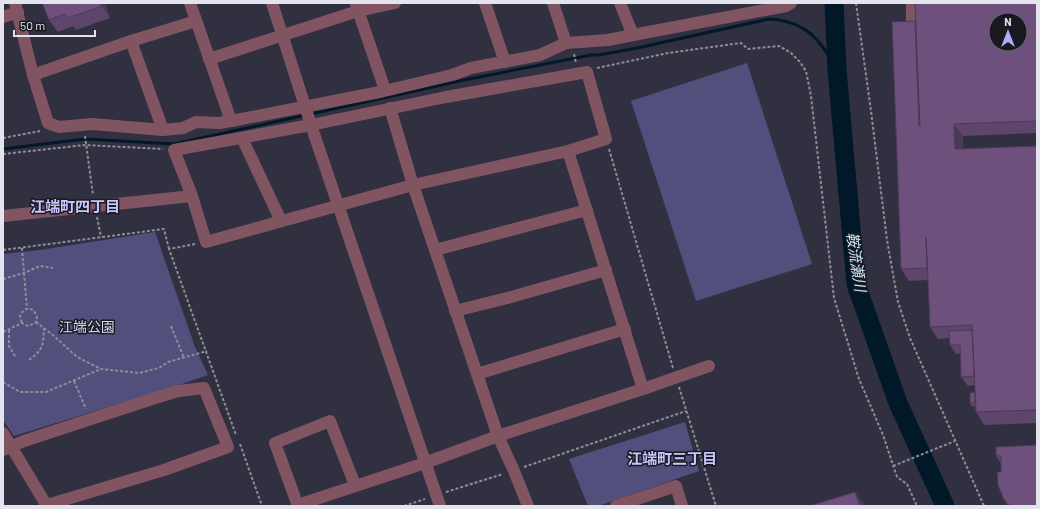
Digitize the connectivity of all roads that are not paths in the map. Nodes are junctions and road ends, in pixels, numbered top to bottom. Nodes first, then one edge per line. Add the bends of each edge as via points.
1 (190, 3) edge
2 (272, 3) edge
3 (394, 3) edge
4 (485, 3) edge
5 (553, 3) edge
6 (620, 3) edge
7 (791, 3) edge
8 (912, 3) edge
9 (357, 7) edge
10 (16, 8) edge
11 (3, 17) edge
12 (196, 21) junction
13 (912, 28) edge
14 (633, 35) junction
15 (282, 36) junction
16 (131, 41) junction
17 (569, 46) junction
18 (209, 59) junction
19 (505, 62) junction
20 (33, 75) junction
21 (385, 90) junction
22 (305, 107) junction
23 (390, 108) junction
24 (231, 121) junction
25 (311, 123) junction
26 (163, 130) junction
27 (242, 138) junction
28 (568, 151) junction
29 (413, 184) junction
30 (192, 196) junction
31 (339, 206) junction
32 (587, 210) junction
33 (3, 216) edge
34 (281, 221) junction
35 (435, 250) junction
36 (606, 270) junction
37 (456, 310) junction
38 (625, 329) junction
39 (709, 366) dead end
40 (477, 374) junction
41 (643, 389) junction
42 (3, 433) edge
43 (498, 436) junction
44 (7, 448) edge
45 (425, 463) junction
46 (356, 485) junction
47 (47, 505) edge
48 (298, 505) edge
49 (440, 506) edge
50 (528, 506) edge
51 (616, 506) edge
52 (682, 506) edge

1 - 12 street
2 - 15 street
3 - 9 street
4 - 19 street
5 - 17 street
6 - 14 street
7 - 14 street
8 - 13 street
9 - 15 street
9 - 21 street
10 - 11 street
10 - 20 street
12 - 16 street
12 - 18 street
14 - 17 street
15 - 18 street
15 - 22 street
16 - 20 street
16 - 26 street
17 - 19 street
18 - 24 street
19 - 21 street
20 - 26 street via 48,123 59,127 92,124
21 - 22 street
22 - 24 street
22 - 25 street
23 - 25 street
23 - 28 street via 587,72 606,139
23 - 29 street
24 - 26 street via 196,122 183,128
25 - 27 street
25 - 31 street
27 - 30 street via 174,150
27 - 34 street
28 - 29 street
28 - 32 street
29 - 31 street
29 - 35 street
30 - 33 street
30 - 34 street via 206,242
31 - 34 street
31 - 45 street
32 - 35 street
32 - 36 street
35 - 37 street
36 - 37 street
36 - 38 street
37 - 40 street
38 - 40 street
38 - 41 street
39 - 41 street
40 - 43 street
41 - 43 street
42 - 44 street
43 - 45 street
43 - 50 street
44 - 47 street
44 - 47 street via 24,440 178,391 204,388 228,447 164,470
45 - 46 street
45 - 49 street
46 - 48 street
46 - 48 street via 330,421 275,443
51 - 52 street via 676,486

